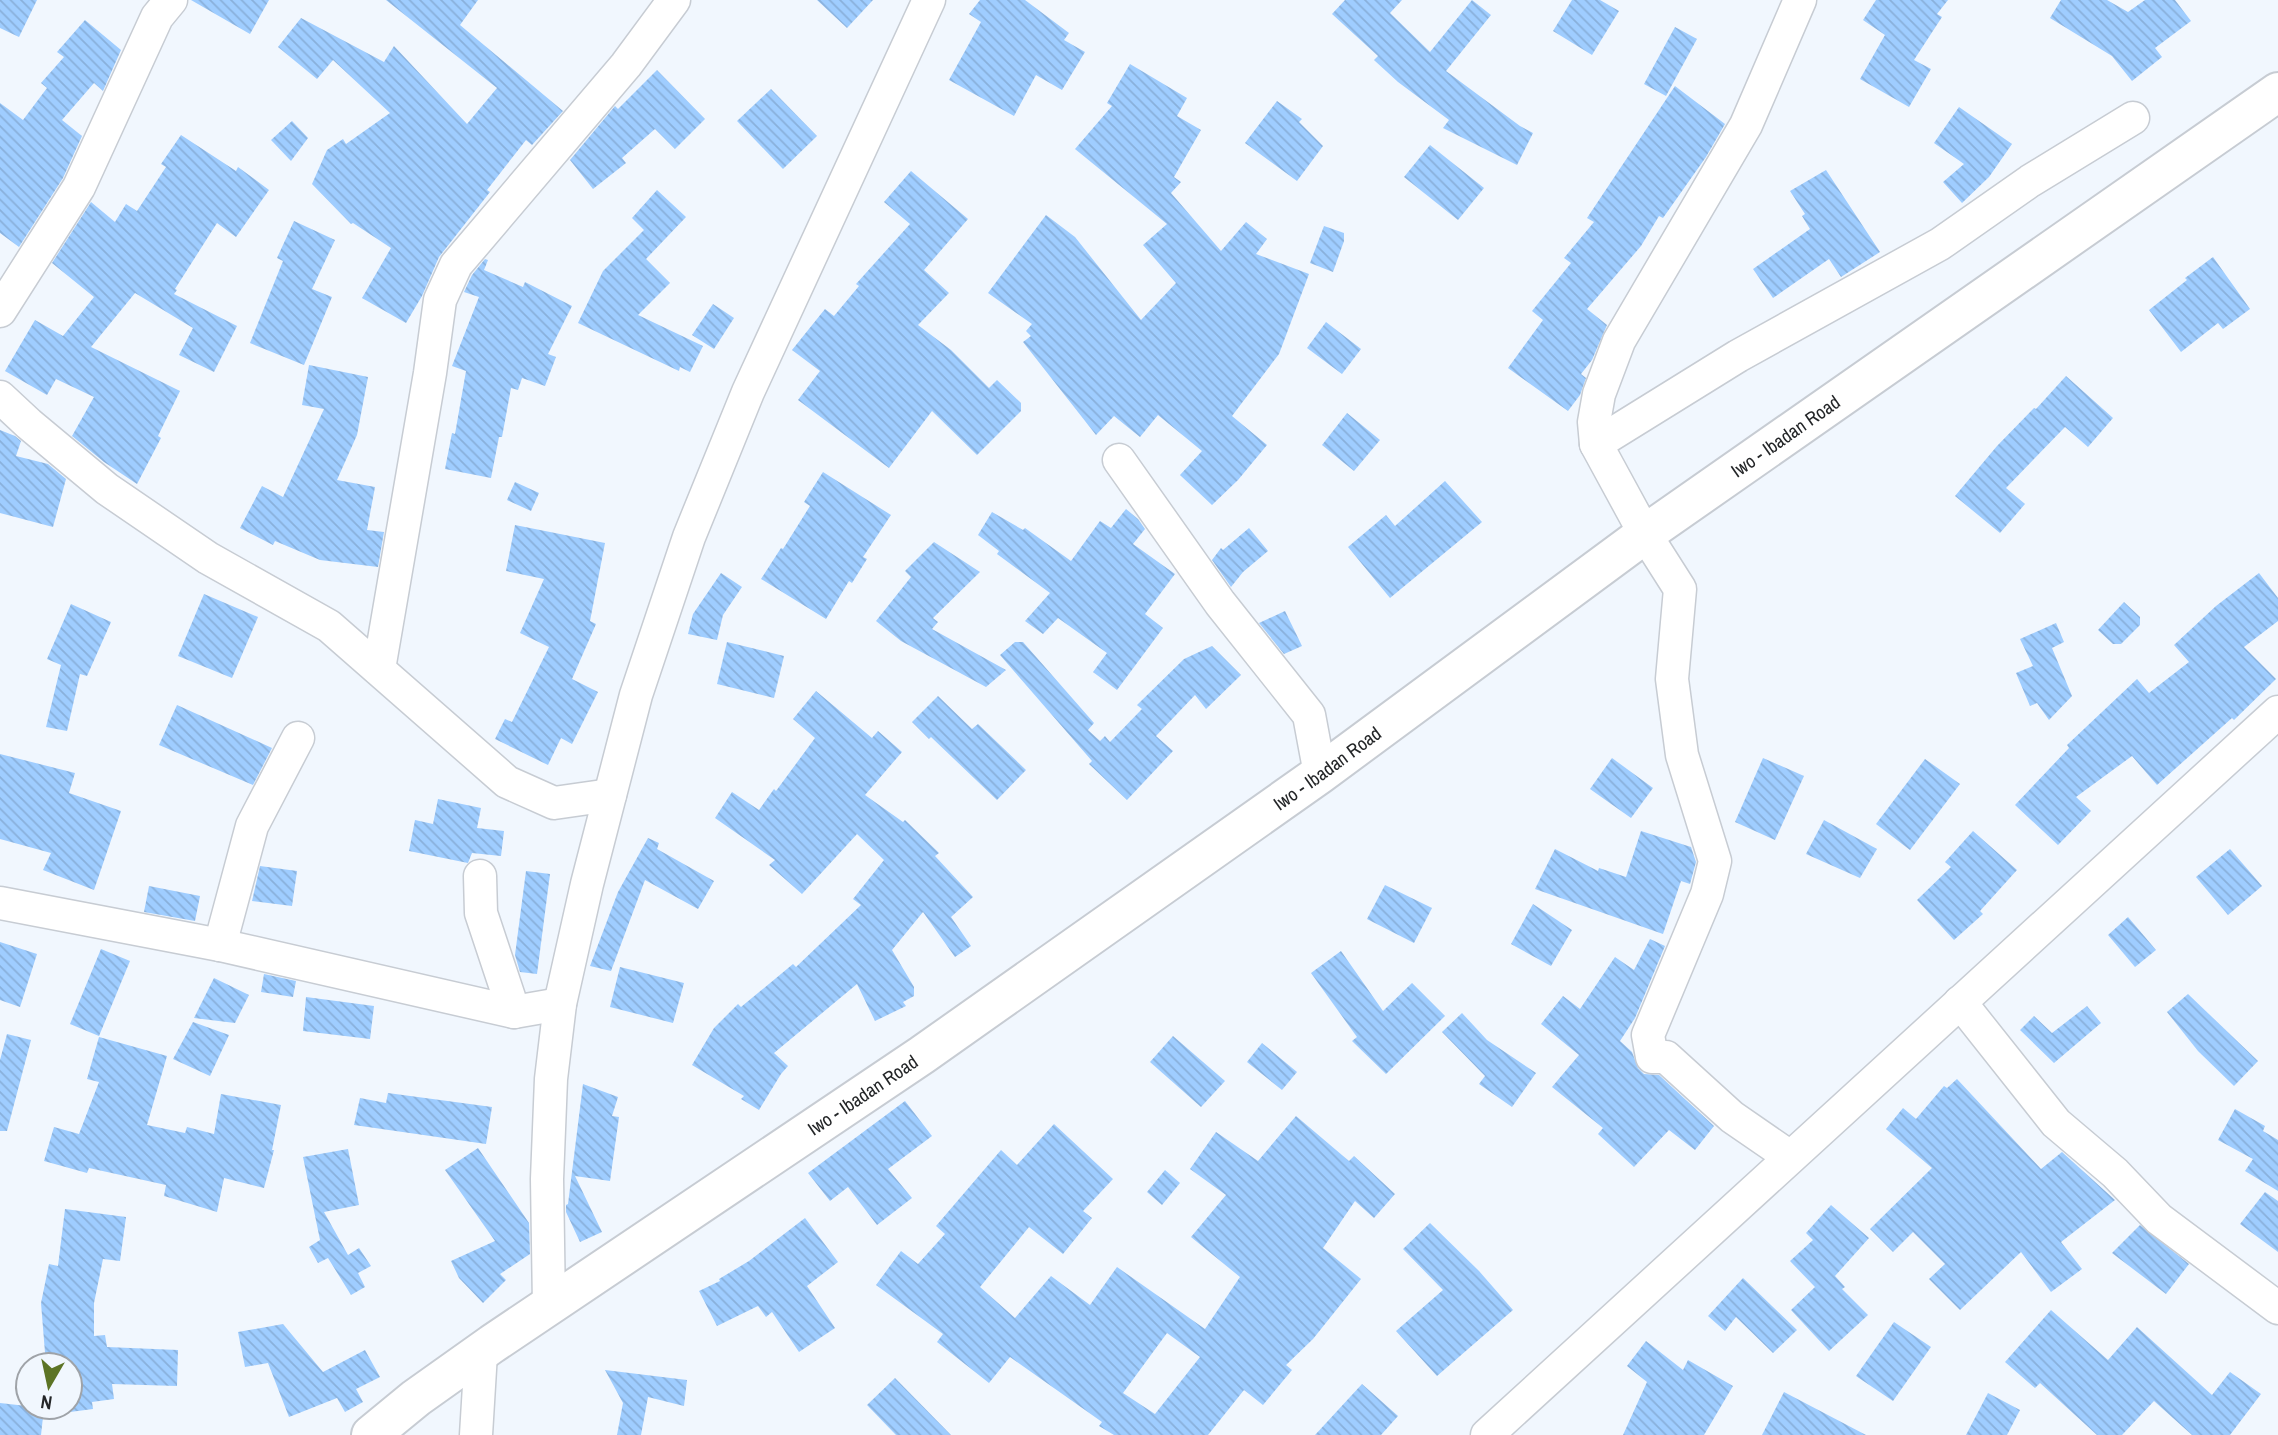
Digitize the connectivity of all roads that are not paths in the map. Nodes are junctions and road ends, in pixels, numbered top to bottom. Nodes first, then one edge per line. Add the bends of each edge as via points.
1 (171, 0) edge
2 (674, 0) edge
3 (929, 0) edge
4 (1800, 0) edge
5 (2278, 92) edge
6 (2133, 118) dead end
7 (0, 311) edge
8 (0, 397) edge
9 (1596, 444) junction
10 (1119, 460) dead end
11 (1645, 534) junction
12 (379, 669) junction
13 (2278, 712) edge
14 (298, 738) dead end
15 (1320, 774) junction
16 (610, 795) junction
17 (480, 876) dead end
18 (0, 903) edge
19 (220, 945) junction
20 (1960, 1002) junction
21 (560, 1004) junction
22 (514, 1012) junction
23 (1790, 1157) junction
24 (549, 1306) junction
25 (2278, 1308) edge
26 (481, 1353) junction
27 (371, 1435) edge
28 (476, 1435) edge
29 (1487, 1435) edge

1 - 7 street via 157,17 79,187
2 - 12 street via 456,265 440,300
3 - 16 street via 748,392 689,537 636,695
4 - 9 street via 1746,125 1619,341 1599,394
5 - 11 main road, Iwo - Ibadan Road
6 - 9 street via 2030,181 1940,244 1738,356
8 - 12 street via 107,489 208,558 329,626
9 - 11 street
10 - 15 street via 1220,603 1309,715
11 - 15 main road, Iwo - Ibadan Road
11 - 23 street via 1680,589 1672,679 1682,755 1715,861 1707,894 1648,1035 1652,1057 1666,1056 1732,1117
12 - 16 street via 507,782 554,803
13 - 20 street
14 - 19 street via 252,826
15 - 24 main road, Iwo - Ibadan Road via 922,1055
16 - 21 street
17 - 22 street via 481,913
18 - 19 street
19 - 22 street
20 - 23 street
20 - 25 street via 2056,1124 2115,1173 2159,1219
21 - 22 street
21 - 24 street via 547,1179
23 - 29 street
24 - 26 main road, Iwo - Ibadan Road
26 - 27 main road, Iwo - Ibadan Road
26 - 28 street

